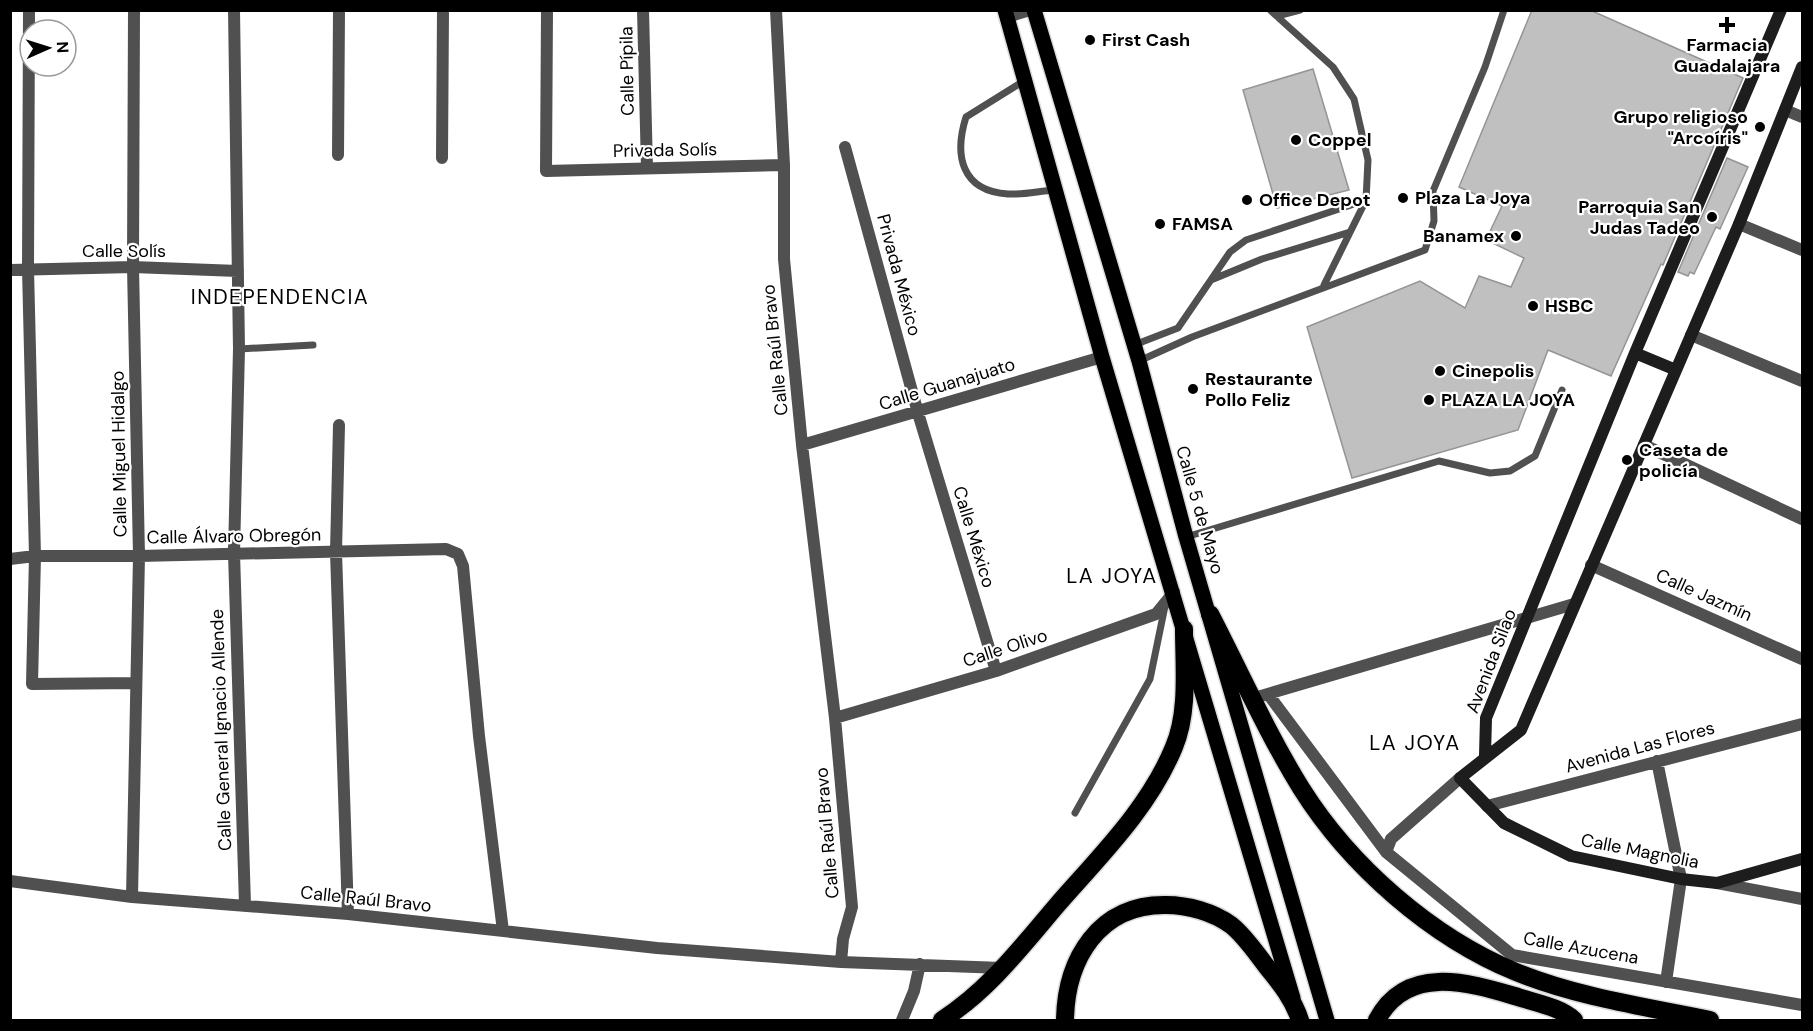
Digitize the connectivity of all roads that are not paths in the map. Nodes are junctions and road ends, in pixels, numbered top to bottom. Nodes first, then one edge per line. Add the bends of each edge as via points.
1 (29, 10) edge
2 (134, 10) edge
3 (234, 10) edge
4 (339, 10) edge
5 (443, 10) edge
6 (547, 10) edge
7 (644, 10) edge
8 (776, 10) edge
9 (1032, 10) edge
10 (1270, 10) edge
11 (1300, 10) edge
12 (1504, 10) edge
13 (1780, 10) edge
14 (1006, 14) edge
15 (1277, 16) junction
16 (1803, 67) edge
17 (1024, 81) junction
18 (1785, 110) junction
19 (1803, 117) edge
20 (845, 147) dead end
21 (338, 155) dead end
22 (442, 158) dead end
23 (784, 165) junction
24 (647, 168) junction
25 (1055, 190) junction
26 (1366, 200) junction
27 (1739, 224) junction
28 (1350, 232) junction
29 (1803, 250) edge
30 (133, 267) junction
31 (28, 269) junction
32 (10, 270) edge
33 (238, 271) junction
34 (1210, 281) junction
35 (1324, 285) junction
36 (1691, 335) junction
37 (313, 345) dead end
38 (1134, 345) junction
39 (238, 349) junction
40 (1635, 352) junction
41 (1102, 357) junction
42 (1139, 361) junction
43 (1676, 370) junction
44 (1803, 381) edge
45 (1563, 390) dead end
46 (918, 413) junction
47 (339, 425) dead end
48 (802, 445) junction
49 (1644, 445) junction
50 (1803, 519) edge
51 (1186, 537) junction
52 (336, 552) junction
53 (234, 553) junction
54 (35, 556) junction
55 (139, 556) junction
56 (10, 559) edge
57 (1591, 565) junction
58 (1170, 598) junction
59 (1574, 604) junction
60 (1210, 614) junction
61 (1528, 616) junction
62 (1184, 629) junction
63 (1803, 659) edge
64 (996, 671) junction
65 (136, 683) junction
66 (1261, 696) junction
67 (835, 718) junction
68 (1803, 724) edge
69 (1485, 755) junction
70 (1657, 760) junction
71 (1460, 778) junction
72 (1487, 806) junction
73 (1075, 813) dead end
74 (1386, 852) junction
75 (1803, 859) edge
76 (1681, 879) junction
77 (10, 881) edge
78 (1718, 883) junction
79 (132, 897) junction
80 (1803, 898) edge
81 (244, 905) junction
82 (348, 914) junction
83 (502, 931) junction
84 (841, 962) junction
85 (920, 964) junction
86 (1002, 968) junction
87 (1666, 982) junction
88 (1294, 1002) junction
89 (1803, 1005) edge
90 (902, 1020) edge
91 (942, 1020) edge
92 (1065, 1020) edge
93 (1300, 1020) edge
94 (1327, 1020) edge
95 (1377, 1020) edge
96 (1574, 1020) edge
97 (1710, 1020) edge

1 - 31 street
2 - 30 street, Calle Miguel Hidalgo
3 - 33 street, Calle General Ignacio Allende
4 - 21 street
5 - 22 street
6 - 24 street, Privada Solís via 546,171
7 - 24 street, Calle Pípila
8 - 23 street, Calle Raúl Bravo
9 - 14 street
9 - 38 main road, Calle 5 de Mayo
10 - 15 lane
11 - 15 lane
12 - 35 lane via 1485,67 1433,191 1434,221 1425,250
13 - 40 street, Avenida Silao
14 - 17 main road
15 - 26 lane via 1333,67 1354,99 1368,160
16 - 18 street
17 - 25 main road
17 - 25 lane via 966,117 960,136 964,171 979,186 1007,194
18 - 19 street
18 - 27 street
20 - 46 street, Privada México
23 - 24 street, Privada Solís
23 - 48 street, Calle Raúl Bravo via 784,259
25 - 41 main road
26 - 28 lane
26 - 34 lane via 1246,240 1230,252
27 - 29 street
27 - 36 street
28 - 34 lane via 1262,259
28 - 35 lane
30 - 31 street, Calle Solís
30 - 33 street, Calle Solís
30 - 55 street, Calle Miguel Hidalgo
31 - 32 street, Calle Solís
31 - 54 street
33 - 39 street, Calle General Ignacio Allende
34 - 38 lane via 1178,328
35 - 42 lane
36 - 43 street
36 - 44 street
37 - 39 lane
38 - 42 main road, Calle 5 de Mayo
39 - 53 street, Calle General Ignacio Allende
40 - 43 street
40 - 61 street, Avenida Silao
41 - 46 street, Calle Guanajuato
41 - 58 main road
42 - 51 main road, Calle 5 de Mayo
43 - 49 street
45 - 51 lane via 1535,456 1510,471 1490,473 1439,461
46 - 48 street, Calle Guanajuato
46 - 64 street, Calle México
47 - 52 street
48 - 67 street, Calle Raúl Bravo
49 - 50 street
49 - 57 street
51 - 60 main road, Calle 5 de Mayo
52 - 53 street, Calle Álvaro Obregón
52 - 82 street
52 - 83 street, Calle Álvaro Obregón via 446,549 458,554 463,566
53 - 55 street, Calle Álvaro Obregón
53 - 81 street, Calle General Ignacio Allende
54 - 55 street, Calle Álvaro Obregón
54 - 56 street, Calle Álvaro Obregón
54 - 65 street via 32,684
55 - 65 street, Calle Miguel Hidalgo
57 - 59 street
57 - 63 street, Calle Jazmín
58 - 62 main road
58 - 64 street, Calle Olivo via 1156,614
58 - 73 lane via 1150,679
59 - 61 street
59 - 69 street via 1521,730
60 - 66 highway
60 - 94 main road, Calle 5 de Mayo
61 - 66 street
61 - 69 street, Avenida Silao via 1486,718
62 - 86 highway via 1183,708 1175,745 1159,777 1131,820
62 - 88 main road
64 - 67 street, Calle Olivo
65 - 79 street, Calle Miguel Hidalgo
66 - 74 street, Calle Azucena
66 - 97 highway via 1301,788 1327,825 1359,860 1433,925 1474,953 1517,973 1605,998
67 - 84 street, Calle Raúl Bravo via 852,907
68 - 70 street, Avenida Las Flores
69 - 71 street
70 - 72 street, Avenida Las Flores
70 - 76 street
71 - 72 street, Calle Magnolia
71 - 74 street via 1391,839
72 - 76 street, Calle Magnolia via 1504,823 1571,856
74 - 87 street, Calle Azucena via 1512,955
75 - 78 street
76 - 78 street, Calle Magnolia
76 - 87 street
77 - 79 street, Calle Raúl Bravo
78 - 80 street, Calle Magnolia
79 - 81 street, Calle Raúl Bravo
81 - 82 street, Calle Raúl Bravo
82 - 83 street, Calle Raúl Bravo
83 - 84 street, Calle Raúl Bravo
84 - 85 street
85 - 86 street
85 - 90 street
86 - 91 highway via 991,982
87 - 89 street, Calle Azucena
88 - 92 highway via 1231,925 1201,910 1147,905 1120,913 1100,927 1078,959 1066,990
88 - 93 highway
95 - 96 highway via 1395,998 1416,986 1441,981 1467,982 1535,1002

